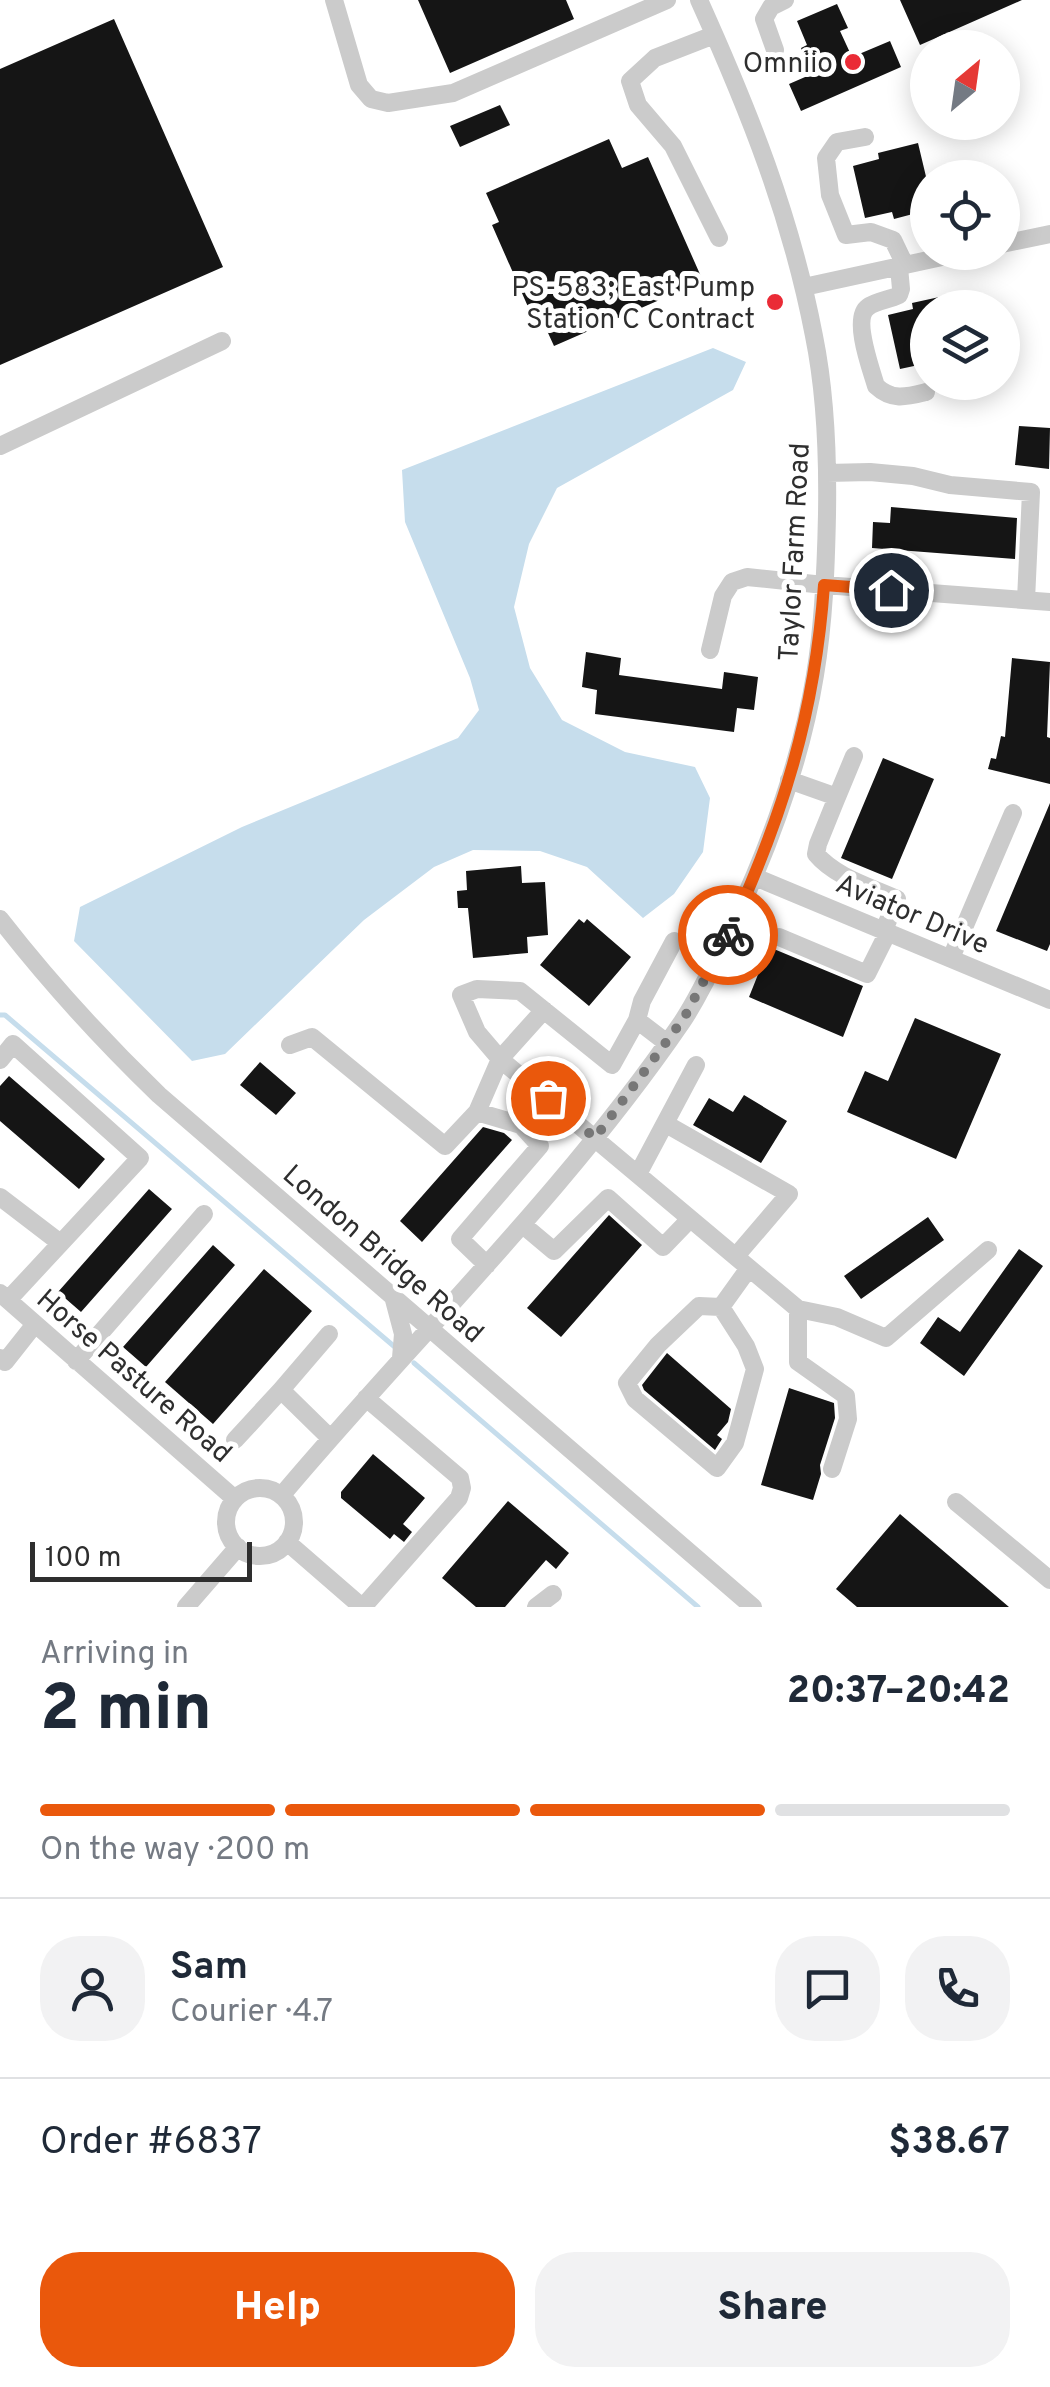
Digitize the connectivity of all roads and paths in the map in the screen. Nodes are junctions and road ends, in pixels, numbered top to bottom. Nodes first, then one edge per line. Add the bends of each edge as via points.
1 (334, 0) edge
2 (666, 0) edge
3 (699, 0) edge
4 (784, 0) edge
5 (636, 6) edge
6 (714, 34) junction
7 (775, 50) dead end
8 (865, 138) dead end
9 (1050, 234) edge
10 (719, 238) dead end
11 (1020, 240) edge
12 (910, 264) edge
13 (902, 266) junction
14 (804, 287) junction
15 (222, 341) dead end
16 (910, 396) edge
17 (0, 446) edge
18 (828, 473) junction
19 (824, 585) junction
20 (1026, 600) junction
21 (1050, 602) edge
22 (710, 650) dead end
23 (854, 756) dead end
24 (789, 780) junction
25 (836, 797) junction
26 (1013, 813) dead end
27 (755, 877) junction
28 (0, 919) edge
29 (886, 931) junction
30 (779, 937) dead end
31 (674, 941) dead end
32 (951, 958) junction
33 (1050, 1000) edge
34 (544, 1010) junction
35 (636, 1020) junction
36 (667, 1042) junction
37 (290, 1045) dead end
38 (500, 1059) junction
39 (0, 1060) edge
40 (696, 1065) dead end
41 (477, 1112) junction
42 (666, 1124) junction
43 (595, 1138) junction
44 (638, 1174) junction
45 (0, 1197) edge
46 (204, 1214) dead end
47 (690, 1218) junction
48 (523, 1225) junction
49 (60, 1242) junction
50 (988, 1250) dead end
51 (742, 1262) junction
52 (486, 1265) junction
53 (4, 1296) edge
54 (394, 1299) junction
55 (720, 1307) junction
56 (798, 1309) junction
57 (35, 1324) junction
58 (430, 1328) junction
59 (330, 1334) dead end
60 (402, 1358) junction
61 (76, 1360) junction
62 (2, 1363) edge
63 (281, 1390) junction
64 (366, 1398) junction
65 (330, 1438) junction
66 (235, 1440) dead end
67 (832, 1469) dead end
68 (282, 1495) junction
69 (235, 1499) junction
70 (956, 1502) dead end
71 (287, 1542) junction
72 (238, 1547) junction
73 (1050, 1580) edge
74 (553, 1594) dead end
75 (186, 1607) edge
76 (363, 1607) edge
77 (536, 1607) edge
78 (753, 1607) edge

1 - 5 street via 359,85 371,99 388,103 452,93
2 - 5 street
3 - 6 street, Taylor Farm Road
4 - 7 street via 764,19
6 - 10 street via 654,58 630,81
6 - 14 street, Taylor Farm Road via 770,168
8 - 13 street via 837,142 826,158 830,195 846,235 871,232 893,240
9 - 11 street
12 - 13 street
13 - 14 street
13 - 16 street via 898,295 869,306 860,324 876,386 899,398
14 - 18 street, Taylor Farm Road via 825,405
15 - 17 street
18 - 19 street, Taylor Farm Road
18 - 20 street via 1031,492
19 - 20 street
19 - 22 street via 747,576 732,582
19 - 24 street, Taylor Farm Road via 815,674
20 - 21 street
23 - 25 street
24 - 25 street
24 - 27 street, Taylor Farm Road
25 - 29 street via 816,854 897,899
26 - 32 street
27 - 29 street, Aviator Drive
27 - 36 street, Taylor Farm Road via 713,967
28 - 54 street, London Bridge Road via 131,1068
29 - 30 street via 867,974
29 - 32 street, Aviator Drive
31 - 35 street
32 - 33 street, Aviator Drive
34 - 35 street via 612,1065
34 - 38 street
34 - 38 street via 520,991 477,988 462,995 477,1032
35 - 36 street
36 - 43 street, Taylor Farm Road
37 - 41 street via 312,1037 445,1146
38 - 41 street
38 - 43 street
39 - 49 street via 13,1044 140,1158
40 - 42 street
41 - 52 street via 521,1125 540,1146 460,1239
42 - 44 street
42 - 51 street via 789,1194
43 - 44 street
43 - 48 street, Taylor Farm Road
44 - 47 street
45 - 49 street
46 - 61 street
47 - 48 street via 663,1247 608,1198 554,1251
47 - 51 street
48 - 52 street, Taylor Farm Road
49 - 53 street
50 - 56 street via 886,1338 837,1316
51 - 55 street
51 - 56 street
52 - 58 street, Taylor Farm Road
53 - 57 street, Horse Pasture Road
54 - 58 street, London Bridge Road
54 - 60 street
55 - 55 street via 699,1306 626,1383 717,1468 735,1443 755,1370
56 - 67 street via 798,1362 846,1396 848,1419
57 - 61 street, Horse Pasture Road
57 - 62 street
58 - 60 street, Taylor Farm Road
58 - 78 street, London Bridge Road
59 - 63 street
60 - 64 street, Taylor Farm Road
61 - 69 street, Horse Pasture Road
63 - 65 street
63 - 66 street
64 - 65 street, Taylor Farm Road
64 - 76 street via 460,1478 462,1488
65 - 68 street, Taylor Farm Road
68 - 69 street via 252,1488
68 - 71 street via 294,1523
69 - 72 street via 227,1529
70 - 73 street
71 - 72 street via 269,1554
71 - 76 street
72 - 75 street
74 - 77 street

